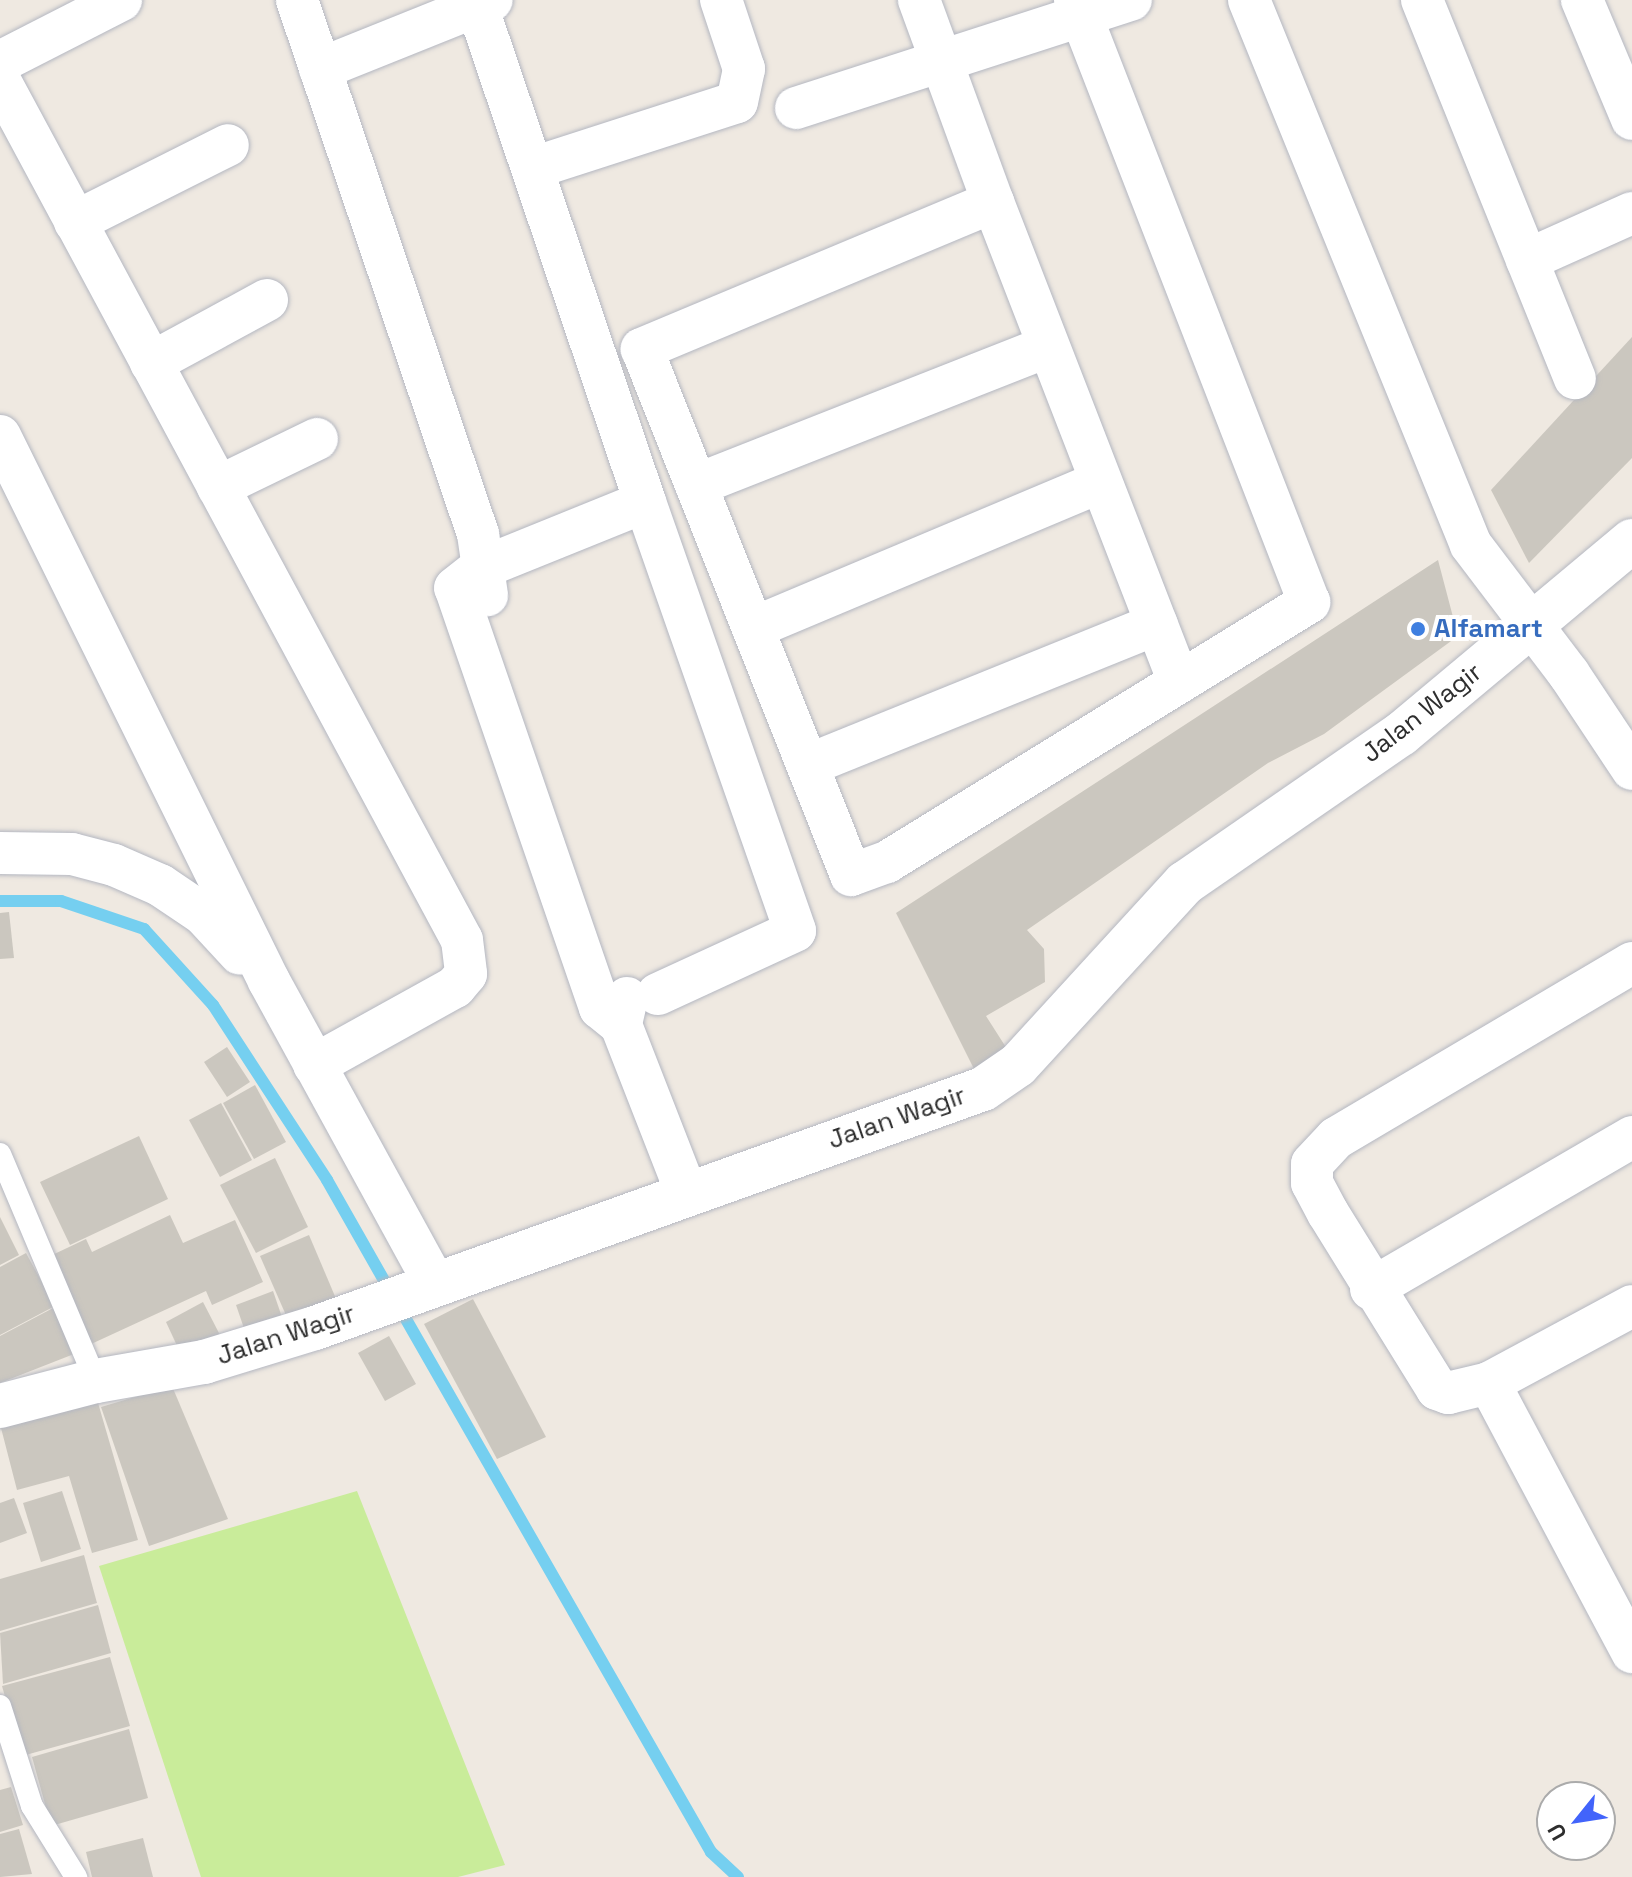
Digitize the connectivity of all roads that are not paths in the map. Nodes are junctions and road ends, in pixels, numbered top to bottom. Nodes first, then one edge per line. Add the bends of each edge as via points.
1 (121, 0) edge
2 (297, 0) edge
3 (721, 0) edge
4 (919, 0) edge
5 (1131, 0) edge
6 (1249, 0) edge
7 (1422, 0) edge
8 (1582, 0) edge
9 (1601, 0) edge
10 (481, 2) edge
11 (1078, 8) edge
12 (1601, 45) junction
13 (0, 62) edge
14 (938, 64) junction
15 (320, 69) junction
16 (0, 81) edge
17 (796, 108) dead end
18 (1632, 119) edge
19 (228, 145) dead end
20 (533, 168) junction
21 (993, 202) junction
22 (1632, 213) edge
23 (75, 222) junction
24 (1527, 260) junction
25 (267, 300) dead end
26 (1048, 346) junction
27 (151, 363) junction
28 (1575, 378) dead end
29 (0, 436) edge
30 (317, 439) dead end
31 (1101, 482) junction
32 (696, 485) junction
33 (218, 487) junction
34 (645, 502) junction
35 (1632, 541) edge
36 (479, 569) junction
37 (1157, 624) junction
38 (1530, 627) junction
39 (753, 628) junction
40 (1179, 682) junction
41 (808, 765) junction
42 (1632, 769) edge
43 (0, 853) edge
44 (1632, 963) edge
45 (658, 994) dead end
46 (320, 1078) junction
47 (1632, 1137) edge
48 (0, 1154) edge
49 (686, 1192) junction
50 (428, 1286) junction
51 (1371, 1289) junction
52 (1626, 1323) edge
53 (96, 1381) junction
54 (1489, 1383) junction
55 (0, 1406) edge
56 (1632, 1652) edge
57 (0, 1706) edge
58 (76, 1877) edge

1 - 13 street
2 - 15 street
3 - 20 street via 744,69 737,102
4 - 14 street
5 - 11 street
6 - 38 street via 1471,545
7 - 24 street
8 - 12 street
9 - 12 street
10 - 15 street
10 - 20 street
11 - 14 street
11 - 40 street via 1309,602
12 - 18 street
14 - 17 street
14 - 21 street
15 - 36 street via 478,534
16 - 23 street
19 - 23 street
20 - 34 street
21 - 26 street
21 - 32 street via 642,349
22 - 24 street
23 - 27 street
24 - 28 street
25 - 27 street
26 - 31 street
26 - 32 street
27 - 33 street
29 - 46 street
30 - 33 street
31 - 37 street
31 - 39 street
32 - 39 street
33 - 46 street via 462,940 466,958 466,974 455,987
34 - 36 street
34 - 45 street via 795,931
35 - 38 street, Jalan Wagir
36 - 49 street via 628,1000 621,1025
37 - 40 street
37 - 41 street
38 - 42 street via 1569,674
38 - 49 street, Jalan Wagir via 1401,734 1185,883 1018,1065 983,1089
39 - 41 street
40 - 41 street via 887,862 851,875
43 - 46 street via 72,854 114,865 160,885 203,914 237,948
44 - 51 street via 1319,1153 1312,1164 1312,1183
46 - 50 street
47 - 51 street
48 - 53 lane
49 - 50 street, Jalan Wagir
50 - 53 street, Jalan Wagir via 204,1362
51 - 54 street via 1437,1389 1448,1393
52 - 54 street
53 - 55 street, Jalan Wagir
54 - 56 street
57 - 58 lane via 32,1806

